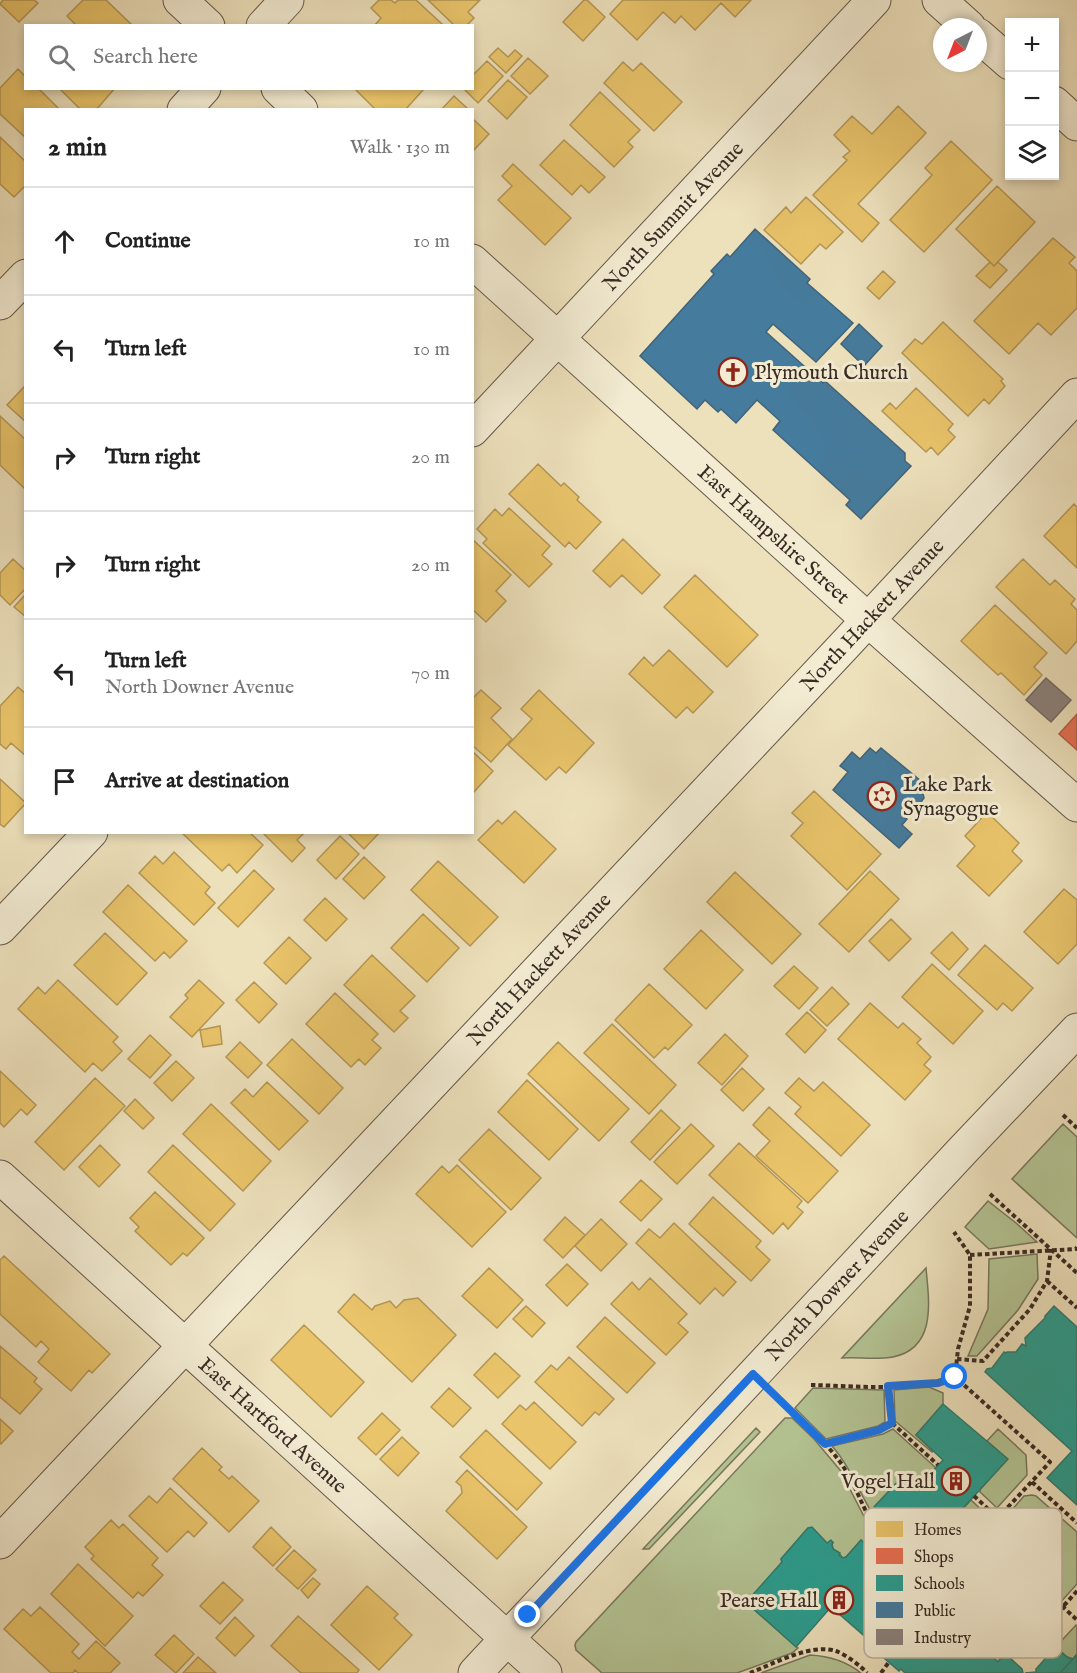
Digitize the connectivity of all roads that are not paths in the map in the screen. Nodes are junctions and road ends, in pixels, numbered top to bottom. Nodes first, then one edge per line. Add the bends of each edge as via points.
1 (180, 0) edge
2 (287, 0) edge
3 (873, 0) edge
4 (939, 0) edge
5 (959, 18) edge
6 (206, 24) edge
7 (265, 24) edge
8 (987, 43) edge
9 (1005, 59) edge
10 (202, 90) edge
11 (280, 90) edge
12 (186, 108) edge
13 (299, 108) edge
14 (1059, 108) edge
15 (1077, 124) edge
16 (474, 263) edge
17 (24, 278) edge
18 (0, 303) edge
19 (559, 339) junction
20 (1077, 395) edge
21 (474, 428) edge
22 (868, 620) junction
23 (1077, 805) edge
24 (89, 834) edge
25 (0, 928) edge
26 (1077, 1030) edge
27 (0, 1177) edge
28 (185, 1345) junction
29 (0, 1542) edge
30 (507, 1638) junction
31 (475, 1673) edge
32 (545, 1673) edge

1 - 6 street
2 - 7 street
3 - 19 street, North Summit Avenue
4 - 5 street
8 - 9 street
10 - 12 street
11 - 13 street
14 - 15 street
16 - 19 street, East Hampshire Street
17 - 18 street
19 - 21 street, North Summit Avenue
19 - 22 street, East Hampshire Street
20 - 22 street, North Hackett Avenue
22 - 23 street, East Hampshire Street
22 - 28 street, North Hackett Avenue
24 - 25 street
26 - 30 street, North Downer Avenue
27 - 28 street, East Hartford Avenue
28 - 29 street, North Hackett Avenue
28 - 30 street, East Hartford Avenue
30 - 31 street, North Downer Avenue
30 - 32 street, East Hartford Avenue

